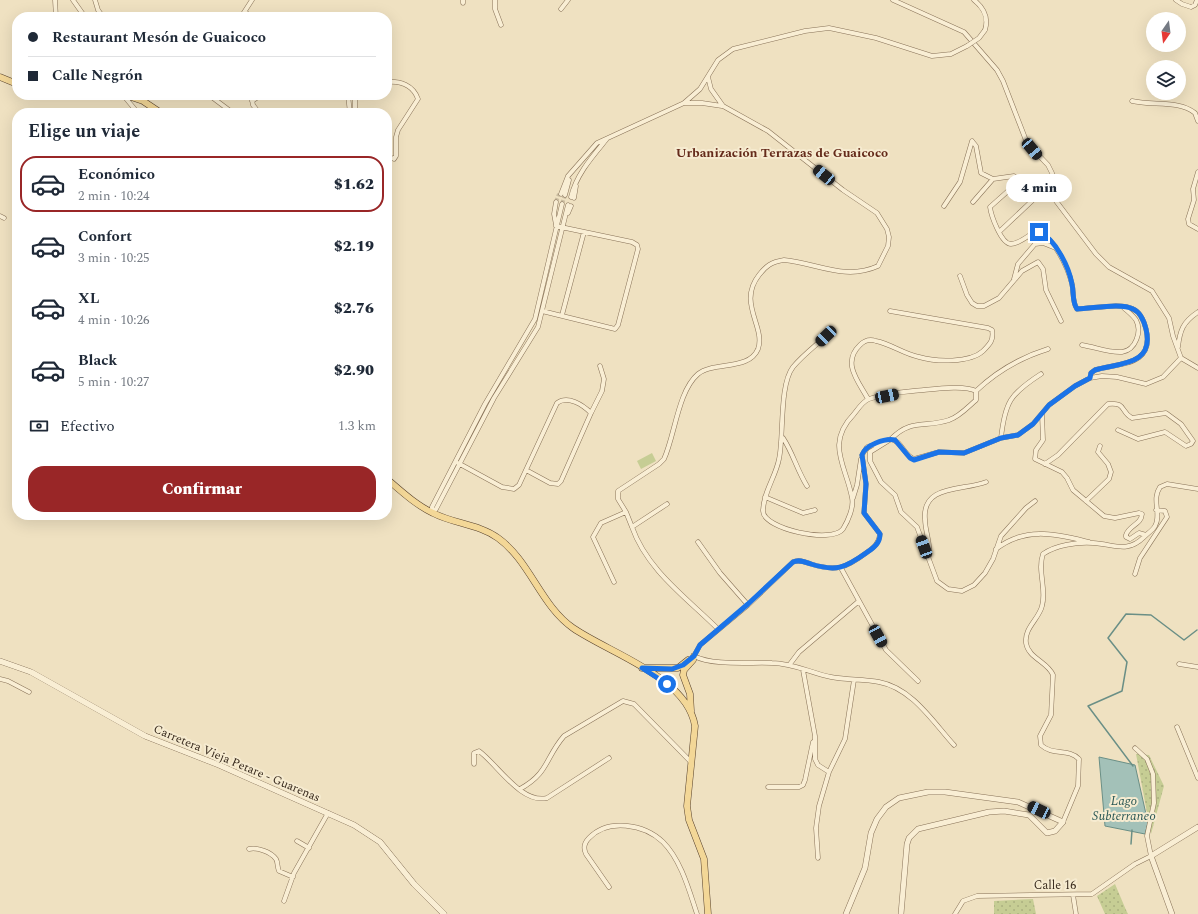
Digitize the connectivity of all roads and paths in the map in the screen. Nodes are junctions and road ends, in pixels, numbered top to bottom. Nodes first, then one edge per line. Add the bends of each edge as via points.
1 (55, 0) edge
2 (73, 0) edge
3 (95, 0) edge
4 (252, 0) edge
5 (495, 0) edge
6 (568, 0) edge
7 (893, 0) edge
8 (974, 0) edge
9 (1176, 0) edge
10 (1197, 0) edge
11 (561, 9) dead end
12 (245, 11) edge
13 (56, 12) edge
14 (81, 12) edge
15 (99, 12) edge
16 (501, 25) dead end
17 (0, 77) edge
18 (708, 78) junction
19 (12, 82) edge
20 (392, 82) edge
21 (128, 100) edge
22 (141, 100) edge
23 (216, 100) edge
24 (144, 101) joint
25 (252, 101) edge
26 (1132, 101) dead end
27 (684, 103) junction
28 (723, 106) junction
29 (134, 108) edge
30 (154, 108) edge
31 (226, 108) edge
32 (256, 108) edge
33 (1198, 121) edge
34 (608, 138) junction
35 (392, 158) edge
36 (1198, 172) edge
37 (993, 178) junction
38 (1053, 192) junction
39 (562, 194) tunnel mouth
40 (572, 197) dead end
41 (973, 202) dead end
42 (570, 206) dead end
43 (944, 206) dead end
44 (556, 226) junction
45 (562, 227) junction
46 (1198, 229) edge
47 (584, 232) junction
48 (999, 232) junction
49 (1056, 248) junction
50 (960, 276) dead end
51 (1014, 279) junction
52 (1123, 306) junction
53 (537, 310) junction
54 (890, 311) dead end
55 (543, 312) junction
56 (1198, 312) edge
57 (562, 316) junction
58 (1061, 321) dead end
59 (826, 336) dead end
60 (1082, 345) dead end
61 (1048, 349) dead end
62 (1177, 350) junction
63 (1182, 358) junction
64 (1188, 363) junction
65 (1198, 363) edge
66 (600, 366) dead end
67 (1198, 368) edge
68 (1041, 374) dead end
69 (1090, 378) junction
70 (976, 391) junction
71 (868, 399) junction
72 (591, 413) junction
73 (1042, 414) junction
74 (1118, 430) dead end
75 (783, 438) junction
76 (1001, 438) junction
77 (891, 439) junction
78 (1100, 446) dead end
79 (862, 455) junction
80 (454, 460) junction
81 (460, 464) junction
82 (1046, 464) junction
83 (526, 470) junction
84 (392, 482) edge
85 (986, 482) dead end
86 (806, 486) dead end
87 (1198, 489) edge
88 (766, 496) junction
89 (853, 498) junction
90 (1035, 501) dead end
91 (1086, 501) junction
92 (667, 504) dead end
93 (815, 510) dead end
94 (1156, 510) junction
95 (626, 512) junction
96 (432, 513) junction
97 (632, 527) junction
98 (1146, 535) junction
99 (698, 542) dead end
100 (1093, 543) junction
101 (996, 549) junction
102 (928, 556) junction
103 (841, 568) junction
104 (1135, 574) dead end
105 (614, 582) dead end
106 (859, 601) junction
107 (748, 604) junction
108 (718, 629) junction
109 (694, 656) junction
110 (0, 662) edge
111 (790, 664) junction
112 (1179, 664) dead end
113 (1198, 667) edge
114 (642, 668) junction
115 (803, 670) junction
116 (0, 679) edge
117 (854, 680) junction
118 (918, 681) dead end
119 (29, 692) dead end
120 (691, 713) junction
121 (1177, 727) dead end
122 (814, 734) junction
123 (954, 745) dead end
124 (1135, 748) dead end
125 (609, 758) dead end
126 (691, 762) junction
127 (474, 764) dead end
128 (829, 772) junction
129 (1198, 778) edge
130 (768, 787) dead end
131 (520, 789) junction
132 (328, 813) junction
133 (1063, 822) junction
134 (1198, 827) edge
135 (297, 841) dead end
136 (309, 848) junction
137 (249, 849) dead end
138 (1151, 856) junction
139 (818, 858) dead end
140 (293, 877) junction
141 (609, 887) dead end
142 (1073, 895) junction
143 (284, 901) dead end
144 (444, 914) edge
145 (697, 914) edge
146 (708, 914) edge
147 (846, 914) edge
148 (901, 914) edge
149 (955, 914) edge
150 (1076, 914) edge
151 (1172, 914) edge

1 - 13 street
2 - 14 street
3 - 15 street
4 - 12 street
5 - 16 street via 495,9
6 - 11 street
7 - 38 street via 964,32 980,49 1003,80 1027,143 1048,166 1053,176
8 - 18 street, bridge via 986,14 985,30 979,38 951,54 932,56 871,37 824,28 733,49 718,60
9 - 10 street via 1191,7
17 - 19 main road
18 - 27 street
18 - 28 street via 711,89
20 - 35 street via 406,85 415,91 418,98 398,130 396,156
21 - 29 street
22 - 24 main road
23 - 31 street
24 - 30 main road
25 - 32 street
26 - 33 street via 1180,105 1195,113
27 - 28 street
27 - 34 street
28 - 95 street via 768,132 877,213 887,229 888,246 878,266 861,272 848,273 784,260 763,268 751,291 751,311 759,345 756,354 740,362 707,369 694,379 685,394 664,459 618,491 618,499
34 - 39 street via 592,148 571,174
34 - 40 street via 588,162 577,181
36 - 46 street via 1188,219 1189,224
37 - 41 street
37 - 43 street via 981,173 976,146 972,141 960,182
37 - 48 street via 1014,176 1017,180 991,206
38 - 48 street via 1034,199
38 - 62 street via 1056,201 1109,267 1152,291 1169,318
42 - 45 street
44 - 44 street via 554,214 559,203 556,213
44 - 45 street
44 - 53 street
45 - 47 street
45 - 55 street
47 - 57 street
47 - 57 street via 632,242 637,245 638,250 618,325 614,329
48 - 49 street via 1009,244 1036,231
49 - 51 street via 1043,243 1035,244 1018,264
49 - 52 street via 1065,261 1077,309
50 - 51 street via 967,295 977,306 990,304 999,298
51 - 58 street via 1034,263 1042,265 1046,290
52 - 60 street via 1136,320 1138,327 1133,346 1122,352
52 - 69 street via 1133,308 1143,322 1147,343 1143,353 1133,362 1095,370
53 - 55 street
53 - 80 street via 531,327
54 - 71 street via 988,328 992,330 993,335 991,342 980,354 961,360 919,358 876,340 863,342 855,351 851,364 855,377
55 - 57 street
55 - 81 street via 536,331 494,398
56 - 62 street via 1188,318 1182,326
59 - 75 street via 791,370 781,427
61 - 70 street via 991,376
62 - 63 street
63 - 64 street
63 - 69 street via 1163,377 1146,384 1117,377
64 - 65 street
64 - 67 street
66 - 72 street via 604,384
68 - 76 street via 1013,395 1007,406
69 - 73 street via 1049,405
70 - 71 street via 962,388 907,391
70 - 77 street via 976,400 956,417 948,421 910,425
71 - 89 street via 842,428 838,440
72 - 83 street via 578,403 564,400 557,403
72 - 83 street via 561,482 550,483
73 - 76 street via 1018,435
73 - 82 street via 1043,440 1036,450 1035,459
74 - 82 street via 1138,439 1165,432 1186,446 1193,441 1181,424 1166,413 1132,418 1122,406 1116,403 1108,404
75 - 86 street via 791,450
75 - 88 street via 779,461
76 - 77 street via 964,453 939,452 914,460
77 - 79 street via 867,447
77 - 102 street via 870,452 870,461 882,482 895,495 902,512 917,527
78 - 91 street via 1098,452 1111,472 1109,479
79 - 89 street
79 - 103 street via 866,484 864,513 877,528 880,540 854,562
80 - 81 street
80 - 96 street via 432,507
81 - 83 street via 508,489 520,485
81 - 96 street
82 - 91 street via 1062,472 1073,490
84 - 96 main road
85 - 102 street via 975,487 948,489 928,500 924,516 930,548
87 - 94 street via 1167,484 1157,492
88 - 89 street via 763,512 768,520 792,531 828,536 841,531 847,521
88 - 93 street via 803,513
90 - 101 street via 1001,536
91 - 98 street via 1109,518 1142,514 1126,537 1130,539 1139,533
92 - 97 street
94 - 98 street via 1158,518 1155,526
94 - 104 street via 1165,511 1167,516 1140,558
95 - 97 street
95 - 105 street via 601,523 593,537
96 - 114 main road via 477,527 498,537 515,554 564,621
97 - 108 street via 646,555 659,572
98 - 100 street via 1129,547
99 - 107 street via 720,573
100 - 101 street via 1049,533 1022,535 1006,541
100 - 133 street via 1054,547 1043,554 1041,560 1044,596 1026,643 1029,651 1054,675 1051,715 1040,736 1041,745 1054,753 1070,752 1079,759 1078,786
101 - 102 street via 985,573 974,586 962,591 941,586
103 - 106 street
103 - 107 street via 793,562
106 - 111 street via 798,652
106 - 118 street via 886,650
107 - 108 street
108 - 109 street via 700,645
109 - 111 street via 713,661
109 - 114 main road via 678,668
109 - 120 main road via 683,674 690,694
110 - 132 main road, Carretera Vieja Petare - Guarenas via 36,674 145,736
111 - 115 street
112 - 113 street
114 - 120 main road via 678,693
115 - 117 street
115 - 122 street
116 - 119 street
117 - 123 street via 879,682 900,689 913,699
117 - 128 street via 846,740
120 - 126 main road via 695,726
121 - 129 street
122 - 128 street via 815,759 818,765
122 - 130 street via 803,786
124 - 138 street via 1147,759 1153,774 1154,803 1147,836
125 - 131 street via 547,798 534,798
126 - 131 street via 634,704 623,701 564,736 546,768 530,784
126 - 146 main road via 687,806 689,820 704,859
127 - 131 street via 474,753 479,751
128 - 139 street via 819,806 816,828
132 - 136 street
132 - 144 main road, Carretera Vieja Petare - Guarenas via 354,825 377,840 414,884
133 - 147 street via 1028,805 1011,801 944,792 928,792 899,798 886,807 877,819 871,833 865,868
133 - 148 street via 1055,831 1047,833 1029,815 1004,811 989,812 918,829 907,844
134 - 138 street
135 - 136 street
136 - 140 street
137 - 140 street via 262,850 272,856 276,859 279,871
138 - 142 street, Calle 16 via 1092,894
138 - 151 street
140 - 143 street
141 - 145 street via 586,854 585,843 596,831 606,827 633,827 656,837 669,848 684,878
142 - 149 street, Calle 16 via 977,896 963,901
142 - 150 street

